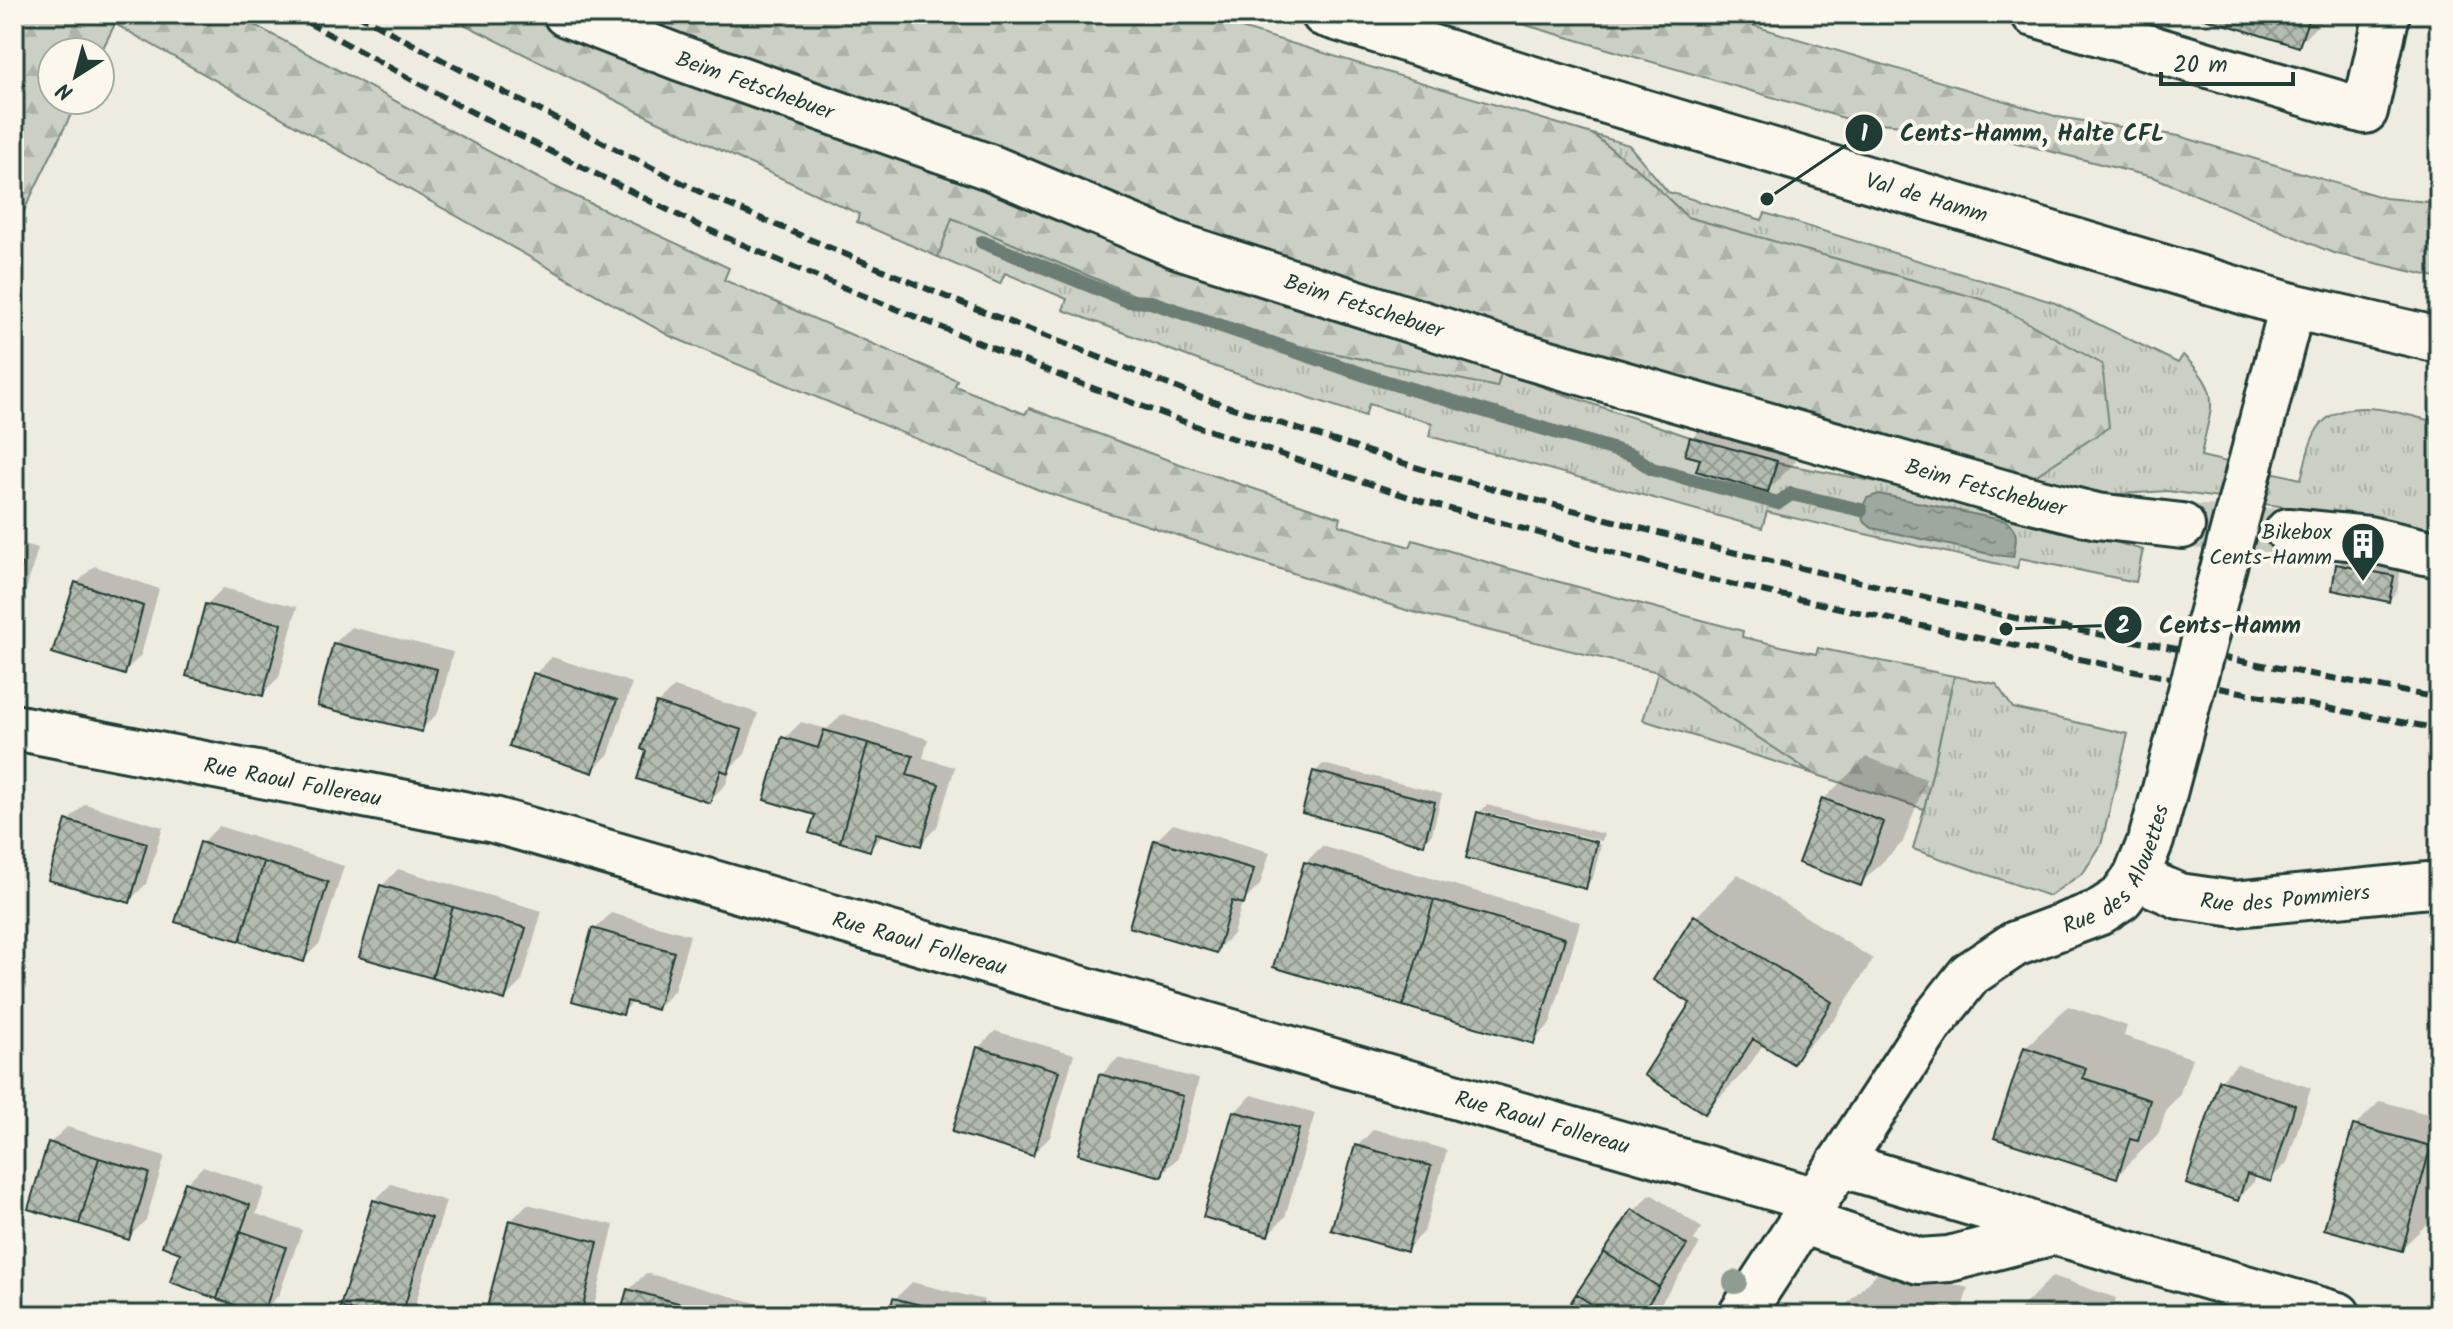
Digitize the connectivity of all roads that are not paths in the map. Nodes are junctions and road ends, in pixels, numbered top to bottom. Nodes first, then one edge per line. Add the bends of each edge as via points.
1 (566, 14) edge
2 (1324, 14) edge
3 (2034, 14) edge
4 (2387, 14) edge
5 (2292, 306) junction
6 (2439, 340) edge
7 (2182, 526) tunnel mouth
8 (2288, 531) tunnel mouth
9 (2439, 555) edge
10 (14, 727) edge
11 (2136, 877) junction
12 (2439, 884) edge
13 (1839, 1164) junction
14 (1809, 1211) junction
15 (2054, 1232) junction
16 (1741, 1315) edge
17 (2338, 1315) edge

1 - 7 street, Beim Fetschebuer via 992,168 1176,245 1507,351 2008,494 2097,516
2 - 5 street, Val de Hamm
3 - 4 street via 2365,111
5 - 6 street, Val de Hamm
5 - 11 street, Rue des Alouettes, bridge via 2163,797
8 - 9 street via 2368,539
10 - 14 street, Rue Raoul Follereau via 494,820
11 - 12 street, Rue des Pommiers via 2179,896 2235,904
11 - 13 street, Rue des Alouettes via 2121,898 2098,913 2015,944 1970,974 1932,1022
13 - 14 street, Rue des Alouettes
13 - 15 street
14 - 15 street, Rue Raoul Follereau via 1919,1261 1949,1259
14 - 16 street, Rue des Alouettes
15 - 17 street

